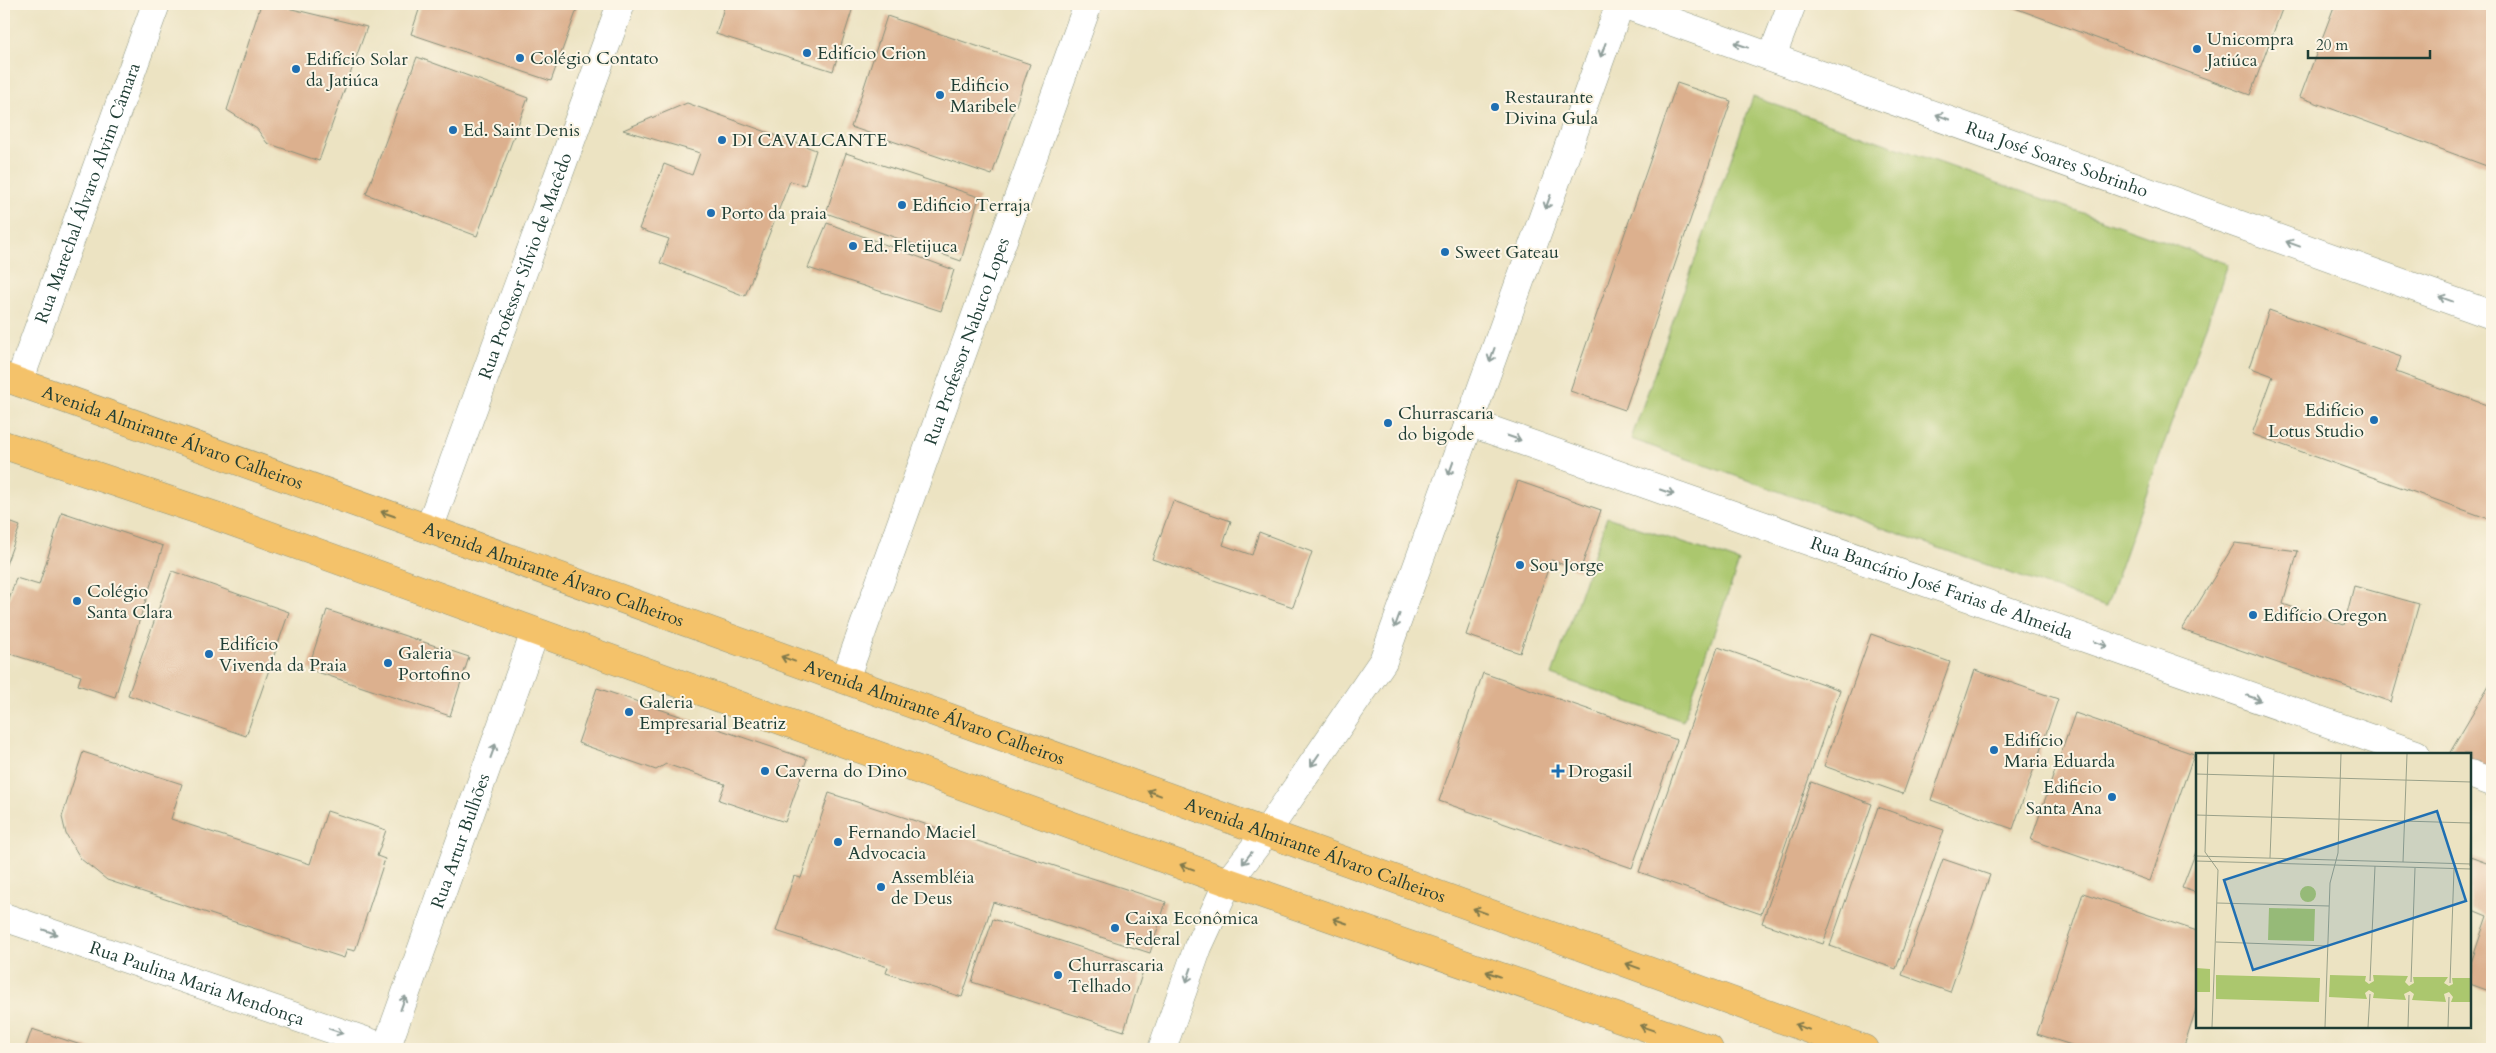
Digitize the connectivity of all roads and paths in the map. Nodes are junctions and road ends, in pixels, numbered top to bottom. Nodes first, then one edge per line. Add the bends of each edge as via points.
1 (156, 4) edge
2 (621, 4) edge
3 (1088, 4) edge
4 (1621, 4) edge
5 (1792, 4) edge
6 (1772, 56) junction
7 (2492, 315) edge
8 (12, 379) edge
9 (1468, 422) junction
10 (4, 445) edge
11 (429, 529) junction
12 (535, 632) junction
13 (845, 679) junction
14 (2413, 753) edge
15 (2471, 774) edge
16 (2492, 782) edge
17 (1266, 834) junction
18 (1228, 882) junction
19 (4, 917) edge
20 (387, 1049) edge
21 (1162, 1049) edge
22 (1709, 1049) edge
23 (1864, 1049) edge

1 - 8 street, Rua Marechal Álvaro Alvim Câmara
2 - 11 street, Rua Professor Sílvio de Macêdo
3 - 13 street, Rua Professor Nabuco Lopes
6 -> 4 street, Rua José Soares Sobrinho
4 -> 9 street
5 - 6 street
7 -> 6 street, Rua José Soares Sobrinho
11 -> 8 main road, Avenida Almirante Álvaro Calheiros
9 -> 14 street, Rua Bancário José Farias de Almeida
9 -> 17 street via 1383,661
10 - 12 main road via 219,517
13 -> 11 main road, Avenida Almirante Álvaro Calheiros
18 -> 12 main road
20 -> 12 street, Rua Artur Bulhões
17 -> 13 main road, Avenida Almirante Álvaro Calheiros
15 - 16 street
17 -> 18 street
23 -> 17 main road, Avenida Almirante Álvaro Calheiros
18 -> 21 street via 1198,947
22 -> 18 main road
19 -> 20 street, Rua Paulina Maria Mendonça

